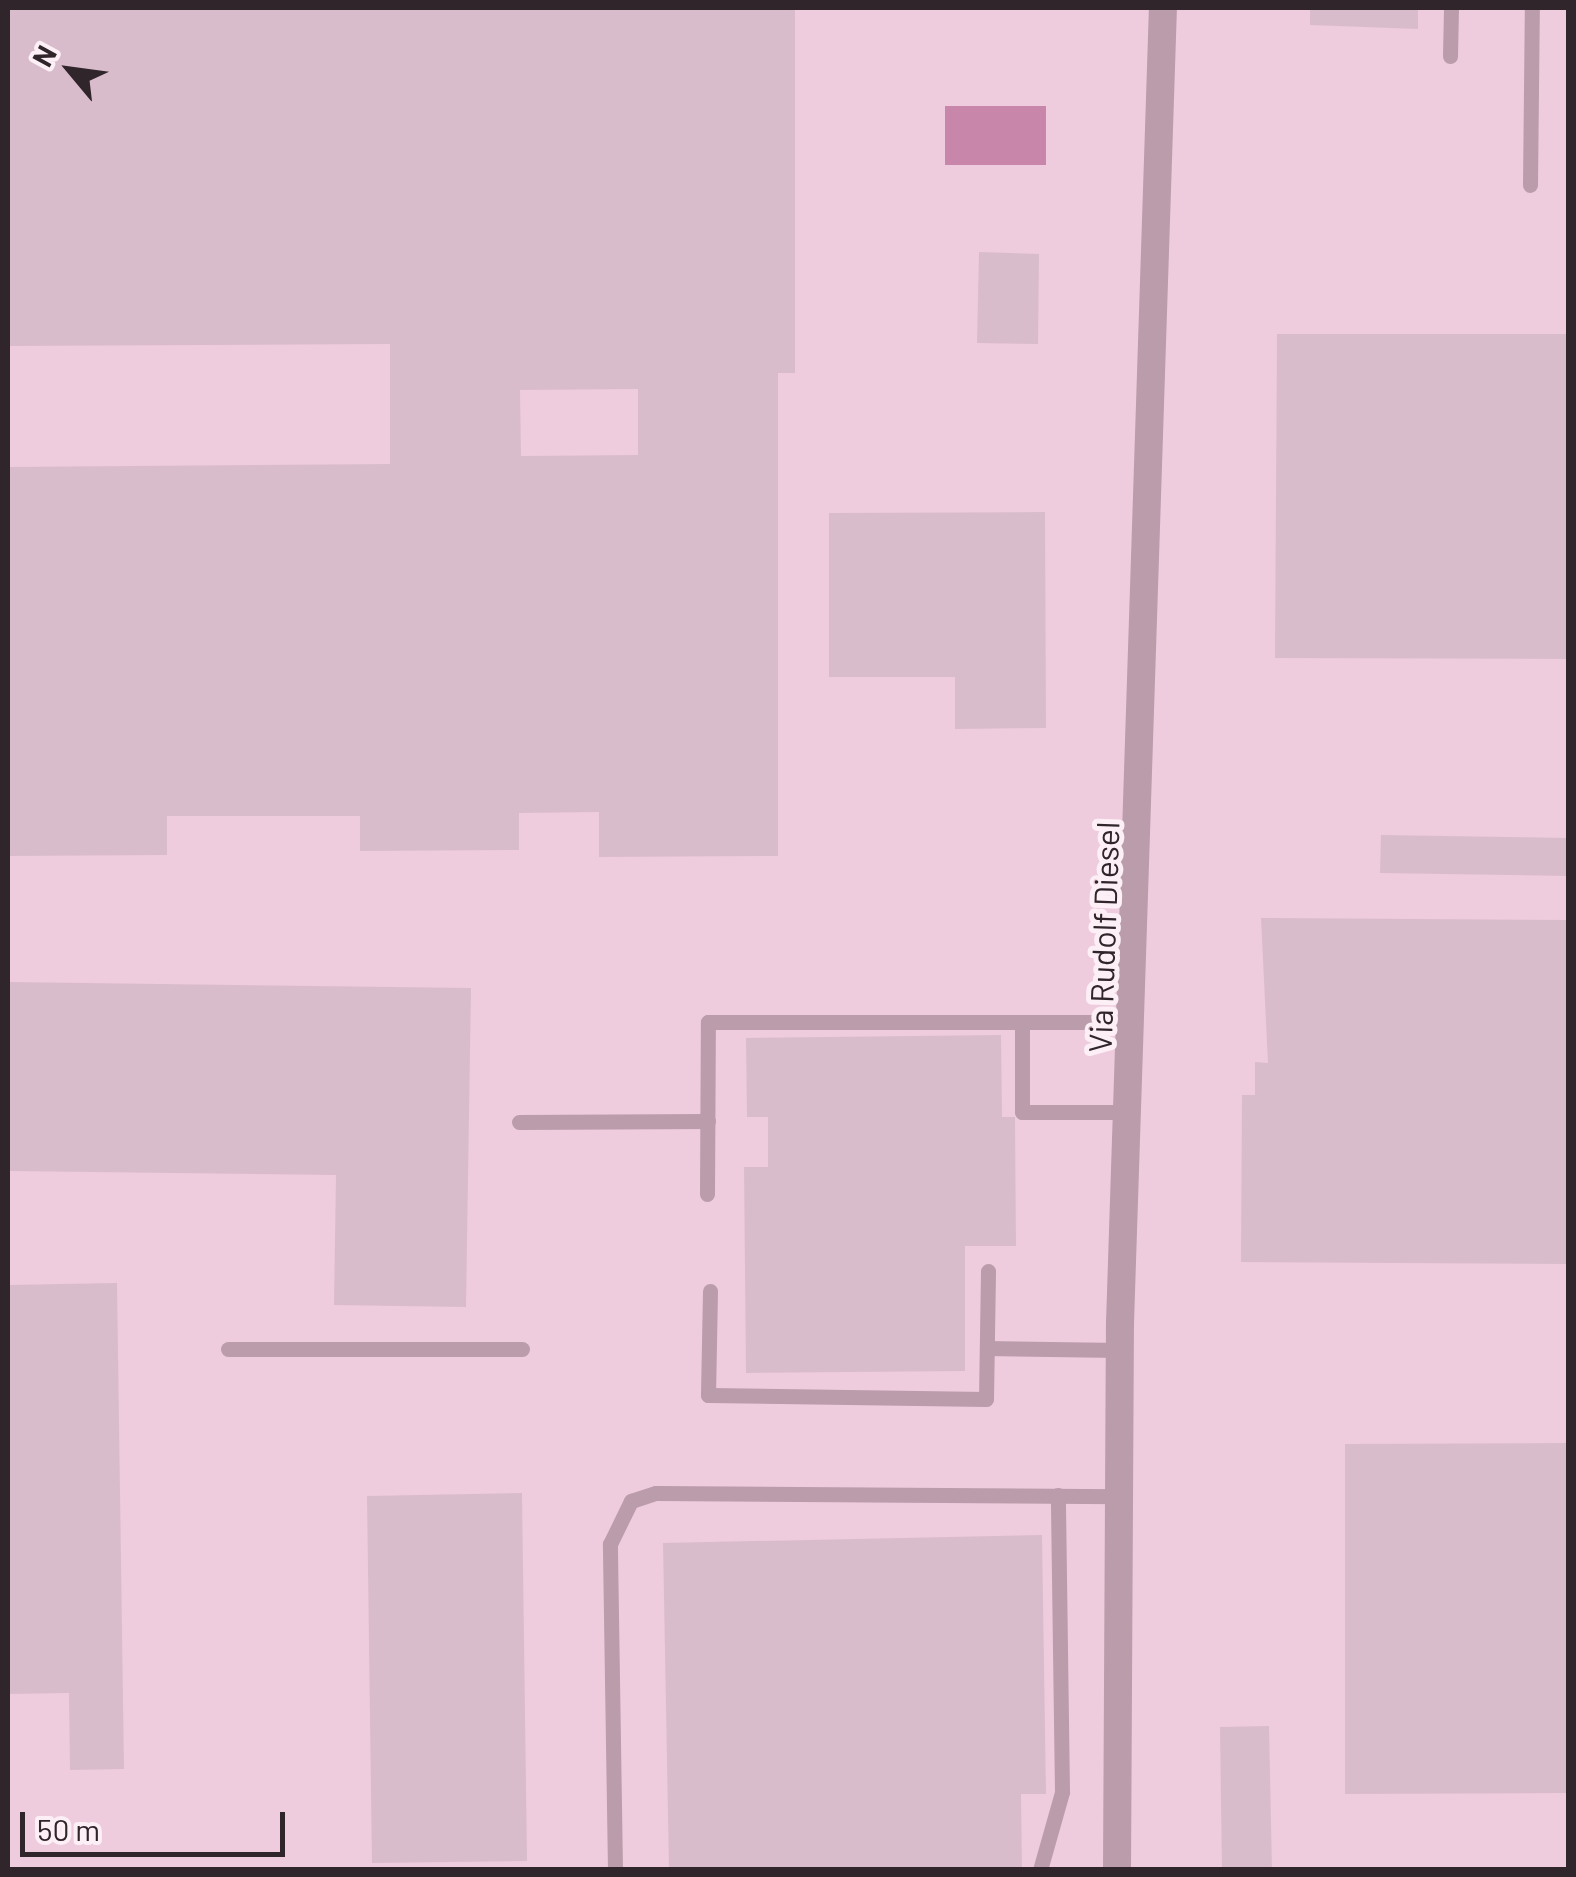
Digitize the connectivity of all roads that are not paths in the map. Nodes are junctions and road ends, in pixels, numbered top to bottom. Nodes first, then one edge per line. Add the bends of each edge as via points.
1 (1163, 8) edge
2 (1451, 8) edge
3 (1532, 8) edge
4 (1450, 56) dead end
5 (1530, 184) dead end
6 (1022, 1022) junction
7 (1135, 1022) junction
8 (1130, 1112) junction
9 (708, 1120) junction
10 (519, 1122) dead end
11 (708, 1194) dead end
12 (988, 1271) dead end
13 (710, 1291) dead end
14 (987, 1348) junction
15 (228, 1349) dead end
16 (522, 1349) dead end
17 (1120, 1350) junction
18 (1058, 1495) junction
19 (1120, 1496) junction
20 (616, 1870) edge
21 (1040, 1870) edge
22 (1117, 1870) edge

1 - 7 street, Via Rudolf Diesel
2 - 4 lane
3 - 5 lane
6 - 7 lane
6 - 8 lane via 1022,1112
6 - 9 lane via 708,1022
7 - 8 street, Via Rudolf Diesel
8 - 17 street, Via Rudolf Diesel
9 - 10 lane
9 - 11 lane
12 - 14 lane
13 - 14 lane via 708,1394 986,1399
14 - 17 lane
15 - 16 lane
17 - 19 street, Via Rudolf Diesel
18 - 19 lane
18 - 20 lane via 656,1493 631,1501 610,1544
18 - 21 lane via 1062,1792
19 - 22 street, Via Rudolf Diesel

